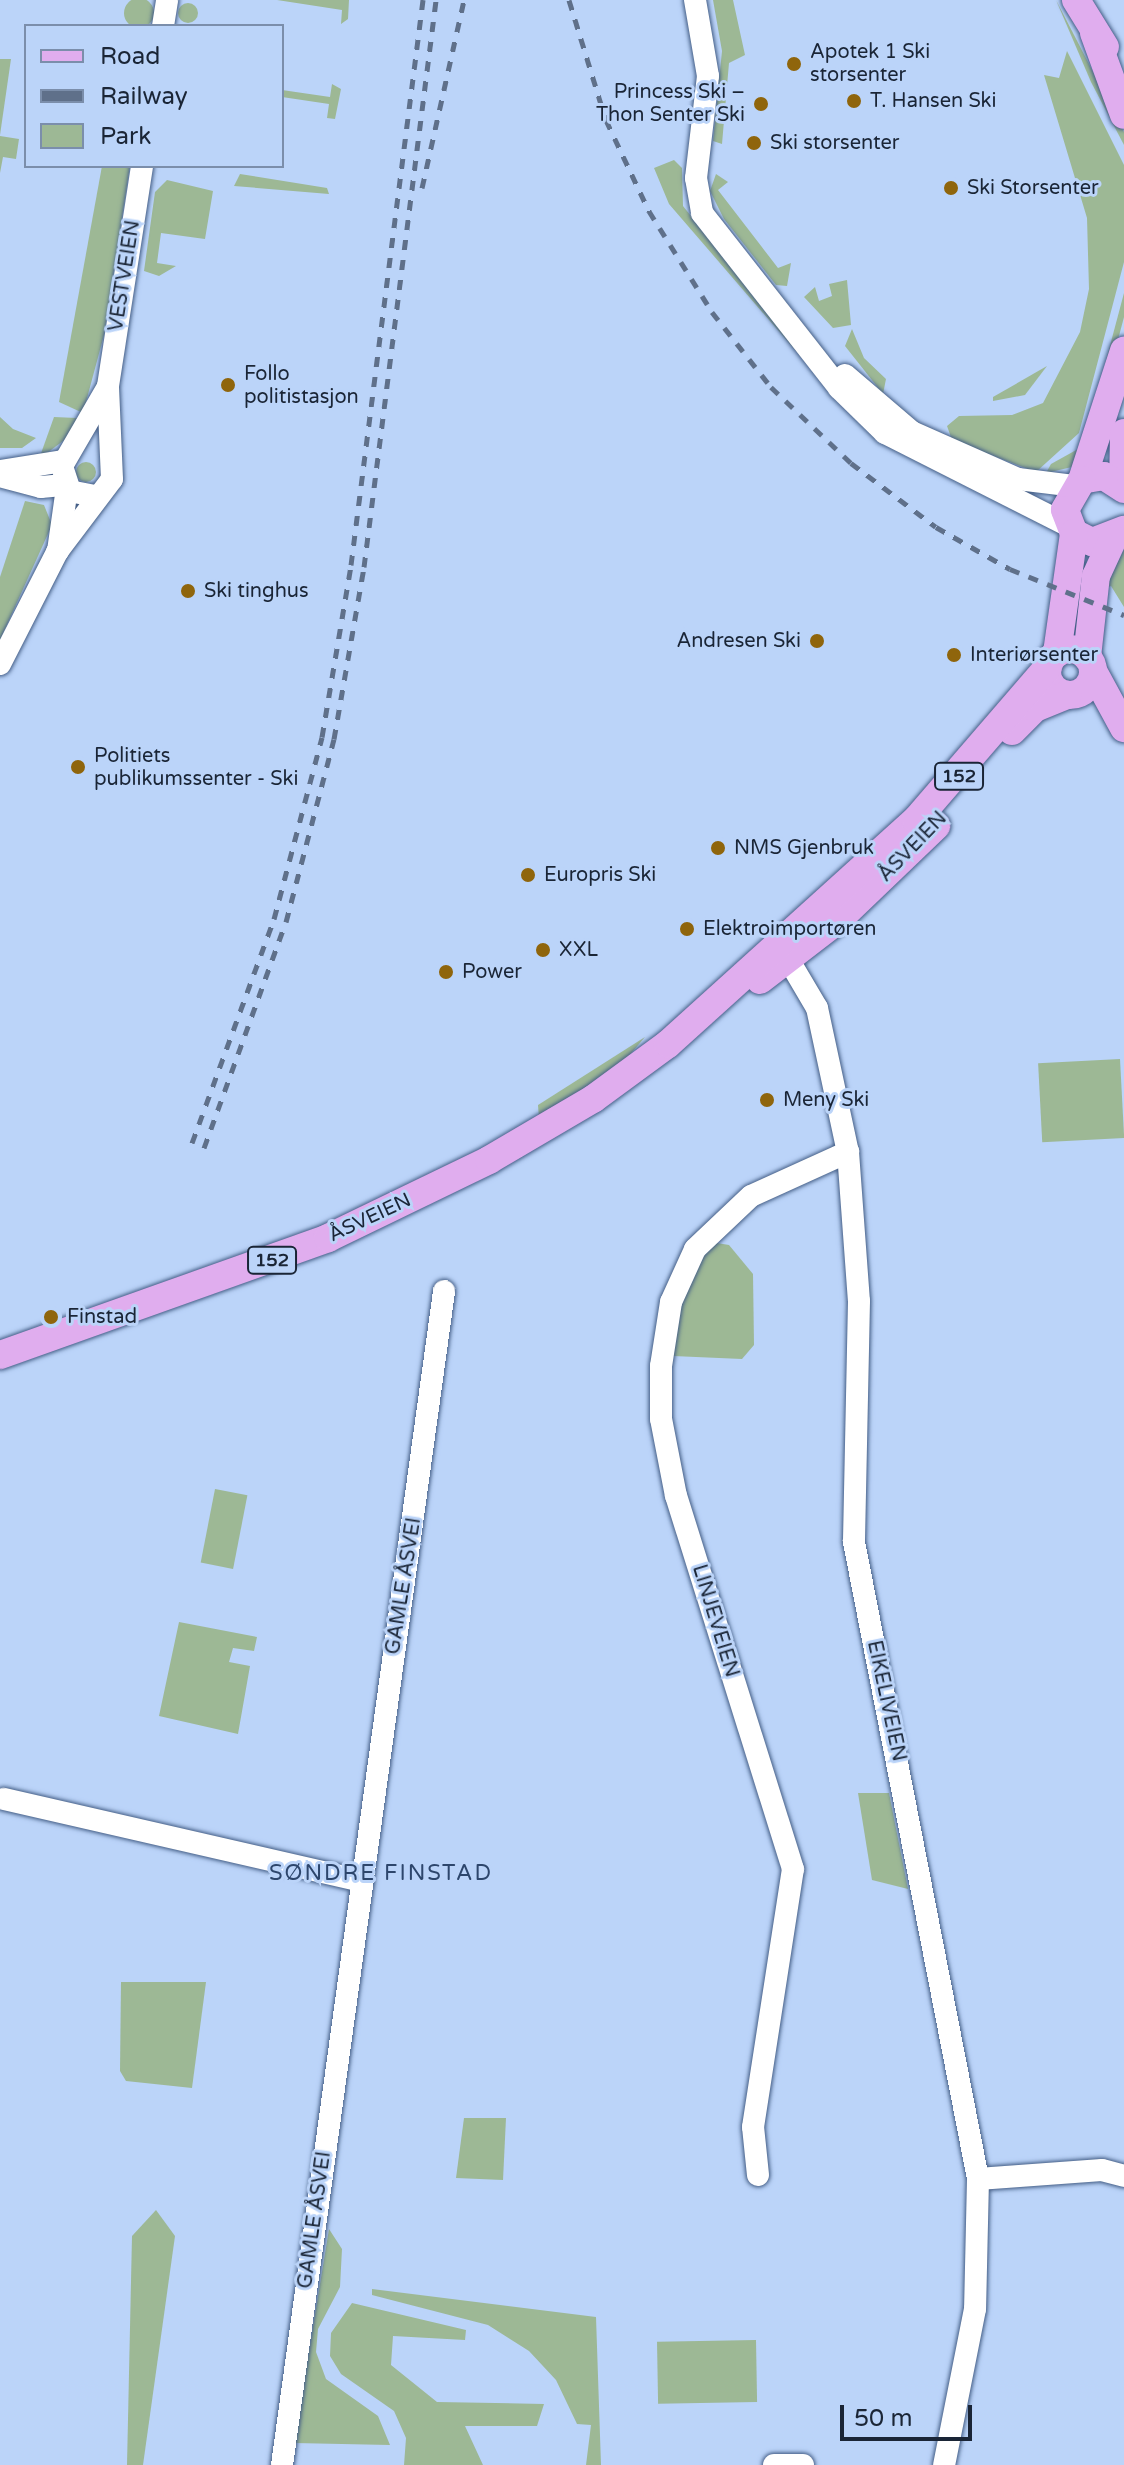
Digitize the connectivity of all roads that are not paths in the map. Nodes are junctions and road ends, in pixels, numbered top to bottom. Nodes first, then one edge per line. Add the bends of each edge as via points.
1 (167, 0) edge
2 (695, 0) edge
3 (1076, 0) edge
4 (163, 24) edge
5 (1094, 33) junction
6 (1124, 73) edge
7 (1124, 115) edge
8 (142, 168) edge
9 (1124, 351) edge
10 (819, 354) junction
11 (108, 386) junction
12 (1124, 433) edge
13 (71, 454) junction
14 (108, 457) junction
15 (0, 473) edge
16 (1078, 483) junction
17 (66, 486) junction
18 (1123, 488) edge
19 (95, 496) junction
20 (1072, 530) junction
21 (1121, 534) edge
22 (57, 552) junction
23 (1053, 660) junction
24 (0, 664) edge
25 (1090, 664) junction
26 (1071, 695) junction
27 (1124, 727) edge
28 (784, 951) junction
29 (848, 1152) junction
30 (444, 1291) dead end
31 (0, 1355) edge
32 (4, 1799) dead end
33 (359, 1880) junction
34 (758, 2175) dead end
35 (1124, 2176) edge
36 (978, 2179) junction
37 (282, 2465) edge
38 (774, 2465) edge
39 (803, 2465) edge
40 (944, 2465) edge

1 - 4 street
2 - 10 street via 708,76 696,178 702,213
3 - 5 main road
5 - 6 main road
5 - 7 main road
8 - 11 street, VESTVEIEN
9 - 16 main road
10 - 16 street via 912,432 1018,479
10 - 20 street via 839,388 904,446
11 - 13 street, VESTVEIEN
11 - 14 street, VESTVEIEN
12 - 18 main road
13 - 14 street
13 - 15 street
13 - 17 street, VESTVEIEN
14 - 19 street, VESTVEIEN via 112,479
15 - 17 street via 41,487
16 - 18 main road via 1104,476
16 - 20 main road via 1065,510
17 - 19 street
17 - 22 street, VESTVEIEN
19 - 22 street, VESTVEIEN
20 - 21 main road via 1092,542
20 - 23 main road
21 - 25 main road via 1096,576
22 - 24 street, VESTVEIEN
23 - 25 main road
23 - 26 main road via 1054,688
23 - 28 main road, ÅSVEIEN / 152 via 931,806
25 - 26 main road, 152 via 1087,688
25 - 27 main road
26 - 27 main road
26 - 28 main road, ÅSVEIEN / 152 via 1021,720 937,825
28 - 29 street, EIKELIVEIEN via 821,1020
28 - 31 main road, ÅSVEIEN / 152 via 668,1044 565,1116 369,1220
29 - 34 street, LINJEVEIEN via 751,1196 706,1237 671,1302 661,1366 661,1419 676,1496 793,1869 753,2127
29 - 36 street, EIKELIVEIEN via 859,1301 854,1542
30 - 33 street, GAMLE ÅSVEI
32 - 33 street
33 - 37 street, GAMLE ÅSVEI
35 - 36 street via 1102,2170
36 - 40 street, EIKELIVEIEN via 975,2309
38 - 39 street

